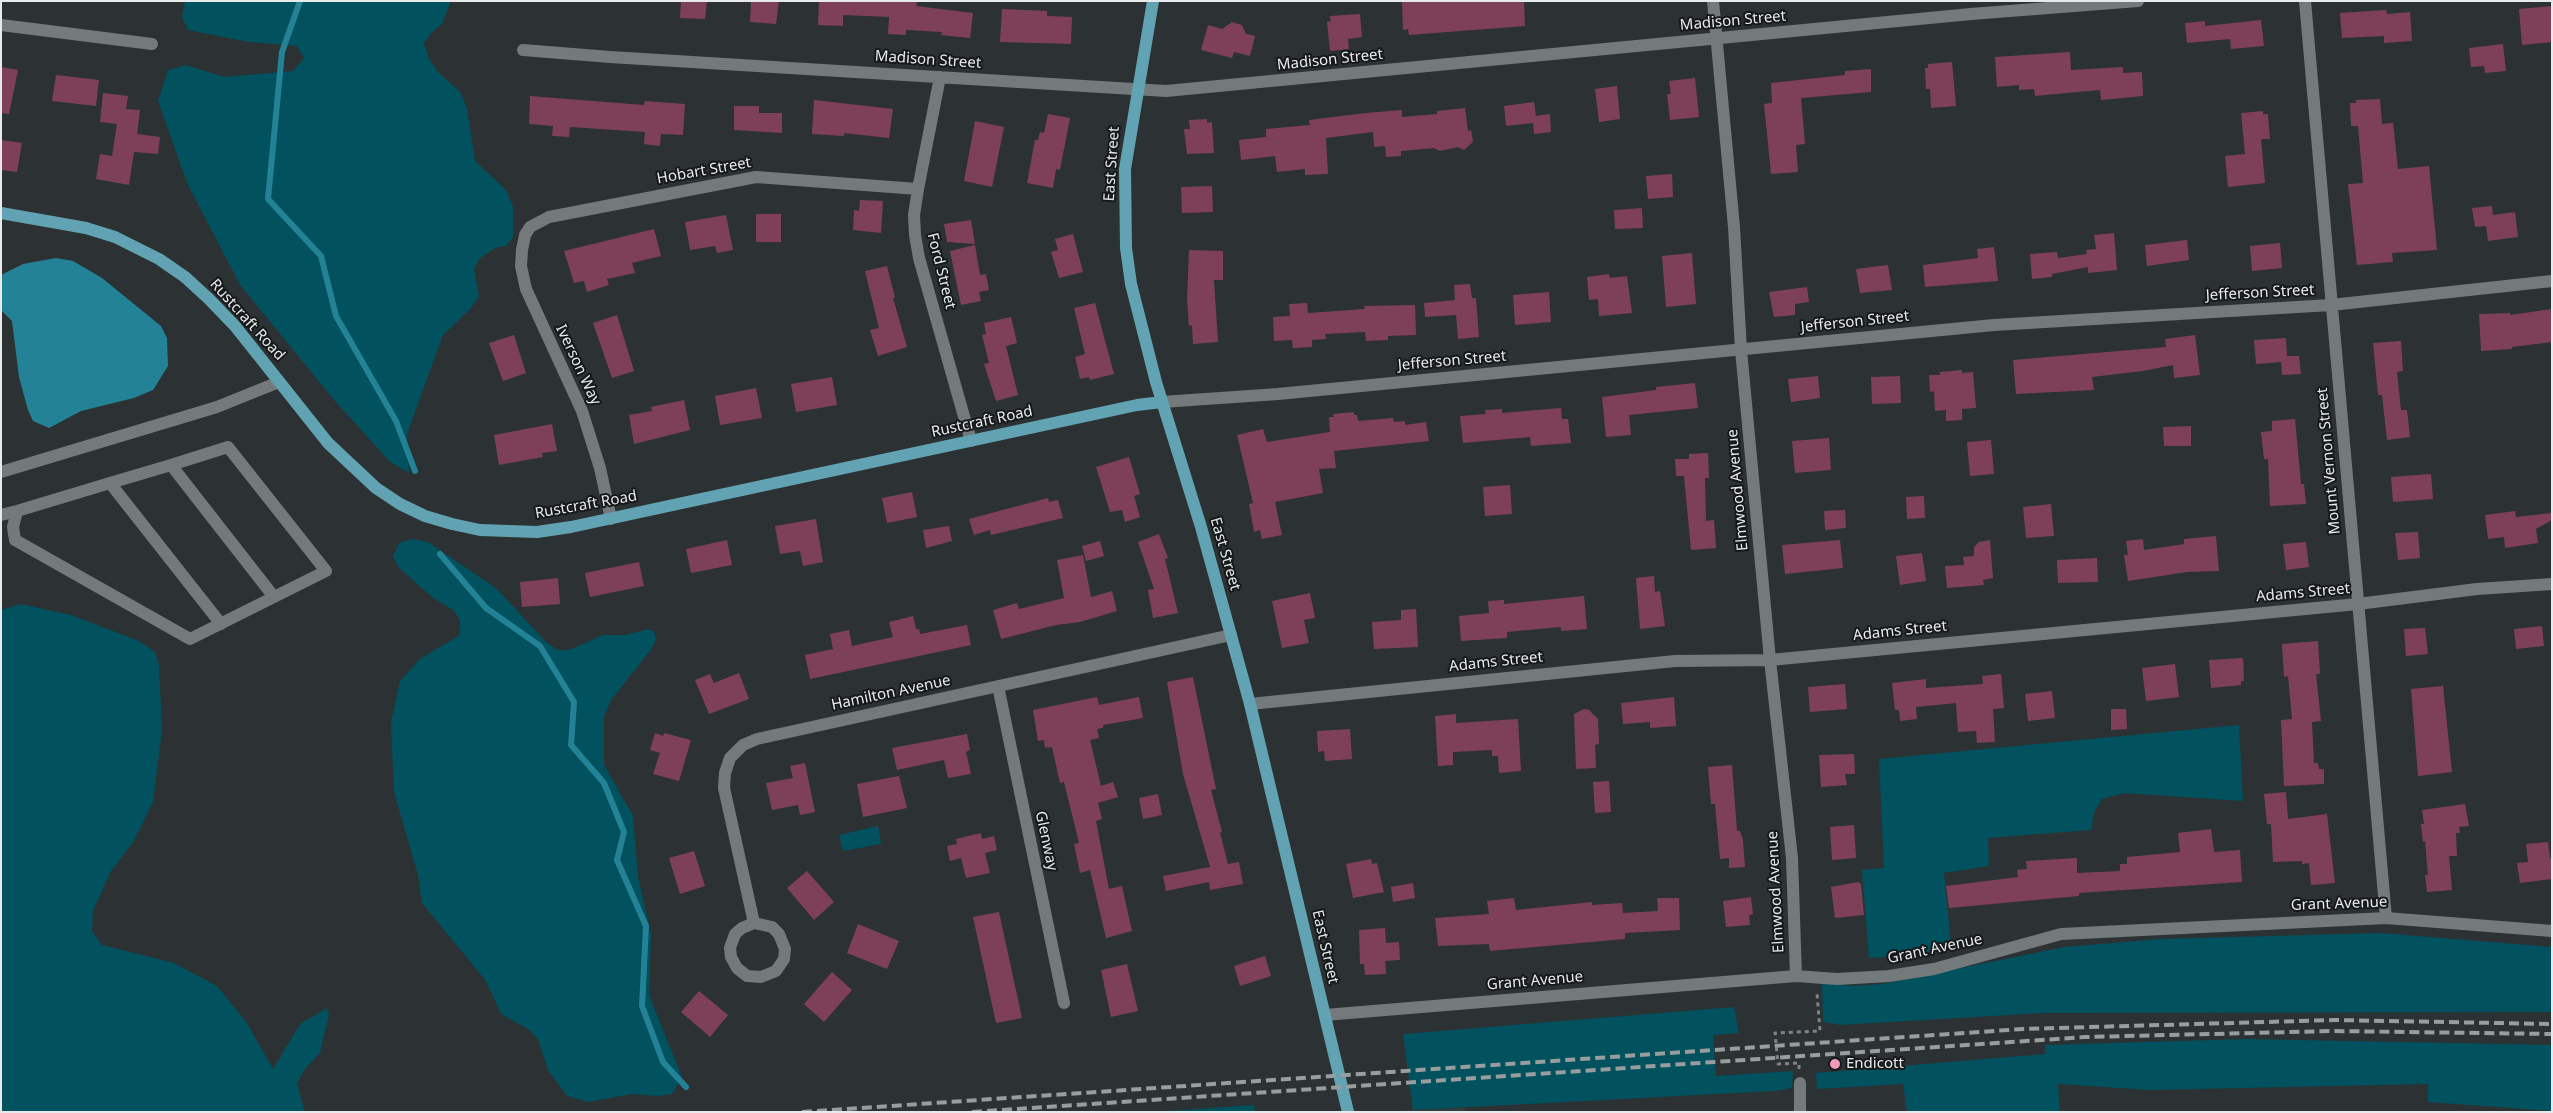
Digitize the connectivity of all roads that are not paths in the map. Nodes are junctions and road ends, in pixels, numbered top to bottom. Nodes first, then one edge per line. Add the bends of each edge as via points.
1 (1153, 1) edge
2 (1712, 1) edge
3 (2138, 1) edge
4 (2304, 1) edge
5 (1, 25) edge
6 (1716, 38) junction
7 (152, 44) dead end
8 (523, 50) dead end
9 (940, 77) junction
10 (1136, 91) junction
11 (918, 189) junction
12 (1, 213) edge
13 (530, 227) joint
14 (2552, 280) edge
15 (2331, 305) junction
16 (1741, 350) junction
17 (279, 382) junction
18 (1162, 402) junction
19 (970, 441) junction
20 (171, 465) junction
21 (1, 472) edge
22 (110, 483) junction
23 (18, 510) junction
24 (1, 515) edge
25 (611, 519) junction
26 (2552, 584) edge
27 (274, 597) junction
28 (2358, 604) junction
29 (221, 624) junction
30 (1231, 635) junction
31 (1770, 660) junction
32 (998, 686) junction
33 (1250, 704) junction
34 (2386, 918) junction
35 (754, 923) junction
36 (2552, 931) edge
37 (1796, 976) junction
38 (1064, 1003) dead end
39 (1325, 1015) junction
40 (1800, 1079) road end
41 (1348, 1112) edge
42 (1800, 1112) edge

1 - 10 main road, East Street
2 - 6 street, Elmwood Avenue
3 - 6 street, Madison Street
4 - 15 street, Mount Vernon Street
5 - 7 street
6 - 10 street, Madison Street via 1198,89
6 - 16 street, Elmwood Avenue via 1734,227
8 - 9 street, Madison Street
9 - 10 street, Madison Street
9 - 11 street, Ford Street
10 - 18 main road, East Street via 1125,169 1126,248 1138,319
11 - 13 street, Hobart Street via 756,177 549,217
11 - 19 street, Ford Street via 914,235
12 - 17 main road, Rustcraft Road via 86,228 115,237 159,259 209,299
13 - 25 street, Iverson Way via 522,250 521,266 526,289 582,411 600,468
14 - 15 street, Jefferson Street
15 - 16 street, Jefferson Street via 1994,325
15 - 28 street, Mount Vernon Street
16 - 18 street, Jefferson Street
16 - 31 street, Elmwood Avenue
17 - 21 street via 217,406
17 - 25 main road, Rustcraft Road via 306,418 351,467 400,504 425,516 461,526 508,532 537,532
18 - 19 main road, Rustcraft Road
18 - 30 main road, East Street
19 - 25 main road, Rustcraft Road
20 - 22 street
20 - 27 street
20 - 27 street via 228,448 326,571
22 - 23 street
22 - 29 street
23 - 24 street
23 - 29 street via 13,527 15,540 190,639
26 - 28 street, Adams Street via 2477,589
27 - 29 street
28 - 31 street, Adams Street
28 - 34 street, Mount Vernon Street
30 - 32 street, Hamilton Avenue
30 - 33 main road, East Street
31 - 33 street, Adams Street via 1675,661
31 - 37 street, Elmwood Avenue via 1792,858
32 - 35 street, Hamilton Avenue via 757,739 743,745 730,758 724,788
32 - 38 street, Glenway
33 - 39 main road, East Street
34 - 36 street, Grant Avenue
34 - 37 street, Grant Avenue via 2061,934 1934,969 1837,979
35 - 35 street via 772,927 785,949 776,971 761,978 747,976 731,957 730,948 735,934
37 - 39 street, Grant Avenue
39 - 41 main road, East Street
40 - 42 street

